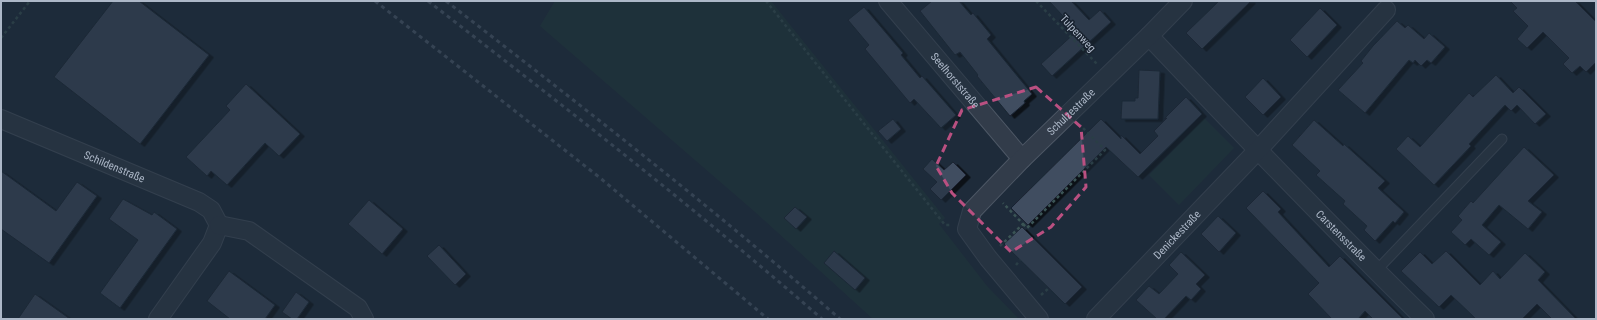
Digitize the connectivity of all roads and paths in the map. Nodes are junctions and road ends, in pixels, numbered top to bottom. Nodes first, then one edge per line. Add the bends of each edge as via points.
1 (30, 1) edge
2 (766, 1) edge
3 (888, 1) edge
4 (1036, 1) edge
5 (1183, 1) edge
6 (1386, 10) dead end
7 (1149, 36) junction
8 (1, 38) edge
9 (1108, 76) junction
10 (1069, 113) junction
11 (1, 119) edge
12 (1502, 139) dead end
13 (1257, 150) junction
14 (1022, 159) junction
15 (991, 191) junction
16 (1023, 224) junction
17 (219, 225) junction
18 (968, 229) junction
19 (988, 258) junction
20 (1376, 271) junction
21 (158, 319) edge
22 (364, 319) edge
23 (1039, 319) edge
24 (1096, 319) edge
25 (1425, 319) edge

1 - 8 path
2 - 18 path via 945,225
3 - 14 street, Seelhorststraße
4 - 9 path, Tulpenweg
5 - 7 street, Schulzestraße
6 - 13 street
7 - 9 street, Schulzestraße
7 - 13 street, Carstensstraße
9 - 10 street, Schulzestraße
10 - 14 street, Schulzestraße
10 - 16 path via 1105,150 1027,228
11 - 17 street, Schildenstraße via 199,202 212,210
12 - 20 lane
13 - 20 street, Carstensstraße
13 - 24 street, Denickestraße
14 - 15 street, Schulzestraße
15 - 16 path
15 - 18 street, Schulzestraße via 972,211
16 - 19 path
17 - 21 street via 212,243
17 - 22 street via 249,231 358,308
18 - 19 street
19 - 23 street
20 - 25 street, Carstensstraße

